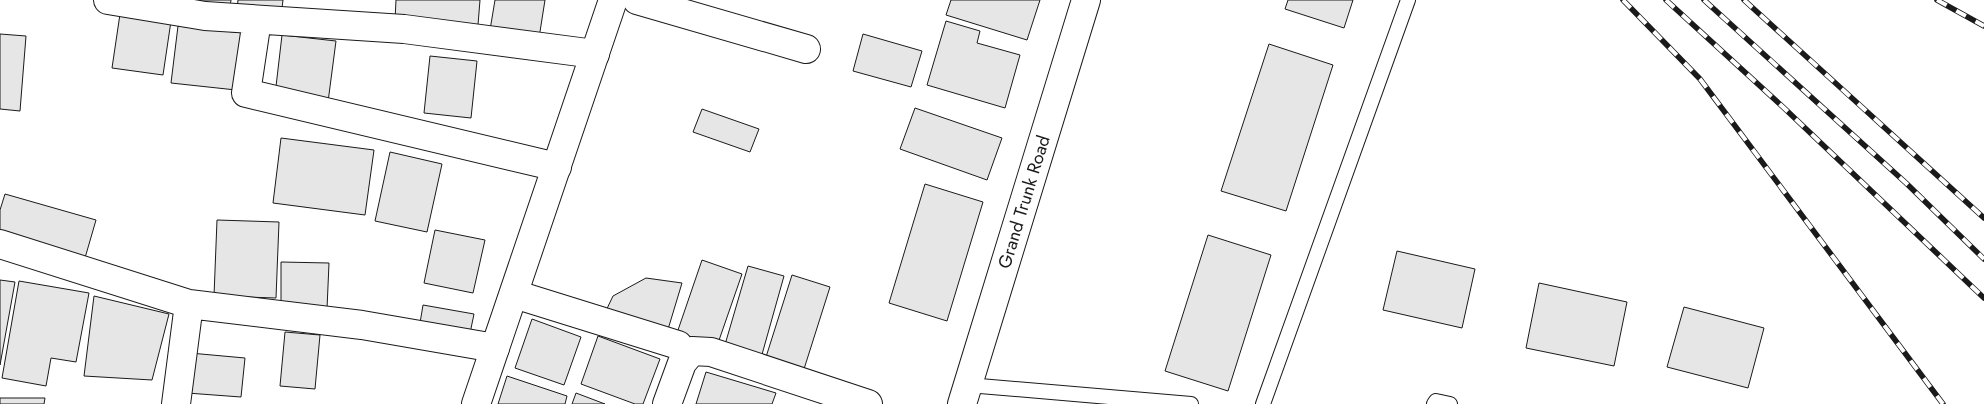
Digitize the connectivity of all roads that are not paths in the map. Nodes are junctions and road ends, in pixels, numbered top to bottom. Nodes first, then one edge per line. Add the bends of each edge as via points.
1 (108, 0) edge
2 (613, 0) edge
3 (637, 0) edge
4 (1086, 0) edge
5 (1408, 0) edge
6 (177, 6) edge
7 (257, 20) junction
8 (806, 49) dead end
9 (595, 54) junction
10 (557, 167) junction
11 (0, 244) edge
12 (514, 294) junction
13 (189, 304) junction
14 (678, 345) dead end
15 (495, 348) junction
16 (965, 395) edge
17 (176, 404) edge
18 (476, 404) edge
19 (667, 404) edge
20 (868, 404) edge
21 (1191, 404) edge
22 (1263, 404) edge
23 (1434, 404) edge
24 (1450, 404) edge

1 - 6 street
2 - 9 street
3 - 8 street
4 - 16 street, Grand Trunk Road
5 - 22 lane
6 - 7 street via 205,16
7 - 9 street via 404,30
7 - 10 street via 246,93
9 - 10 street
10 - 12 street
11 - 13 street
12 - 14 street
12 - 15 street
13 - 15 street via 362,324
13 - 17 street
15 - 18 street
16 - 21 lane
19 - 20 street via 682,362 692,351 711,352
23 - 24 lane via 1436,401

